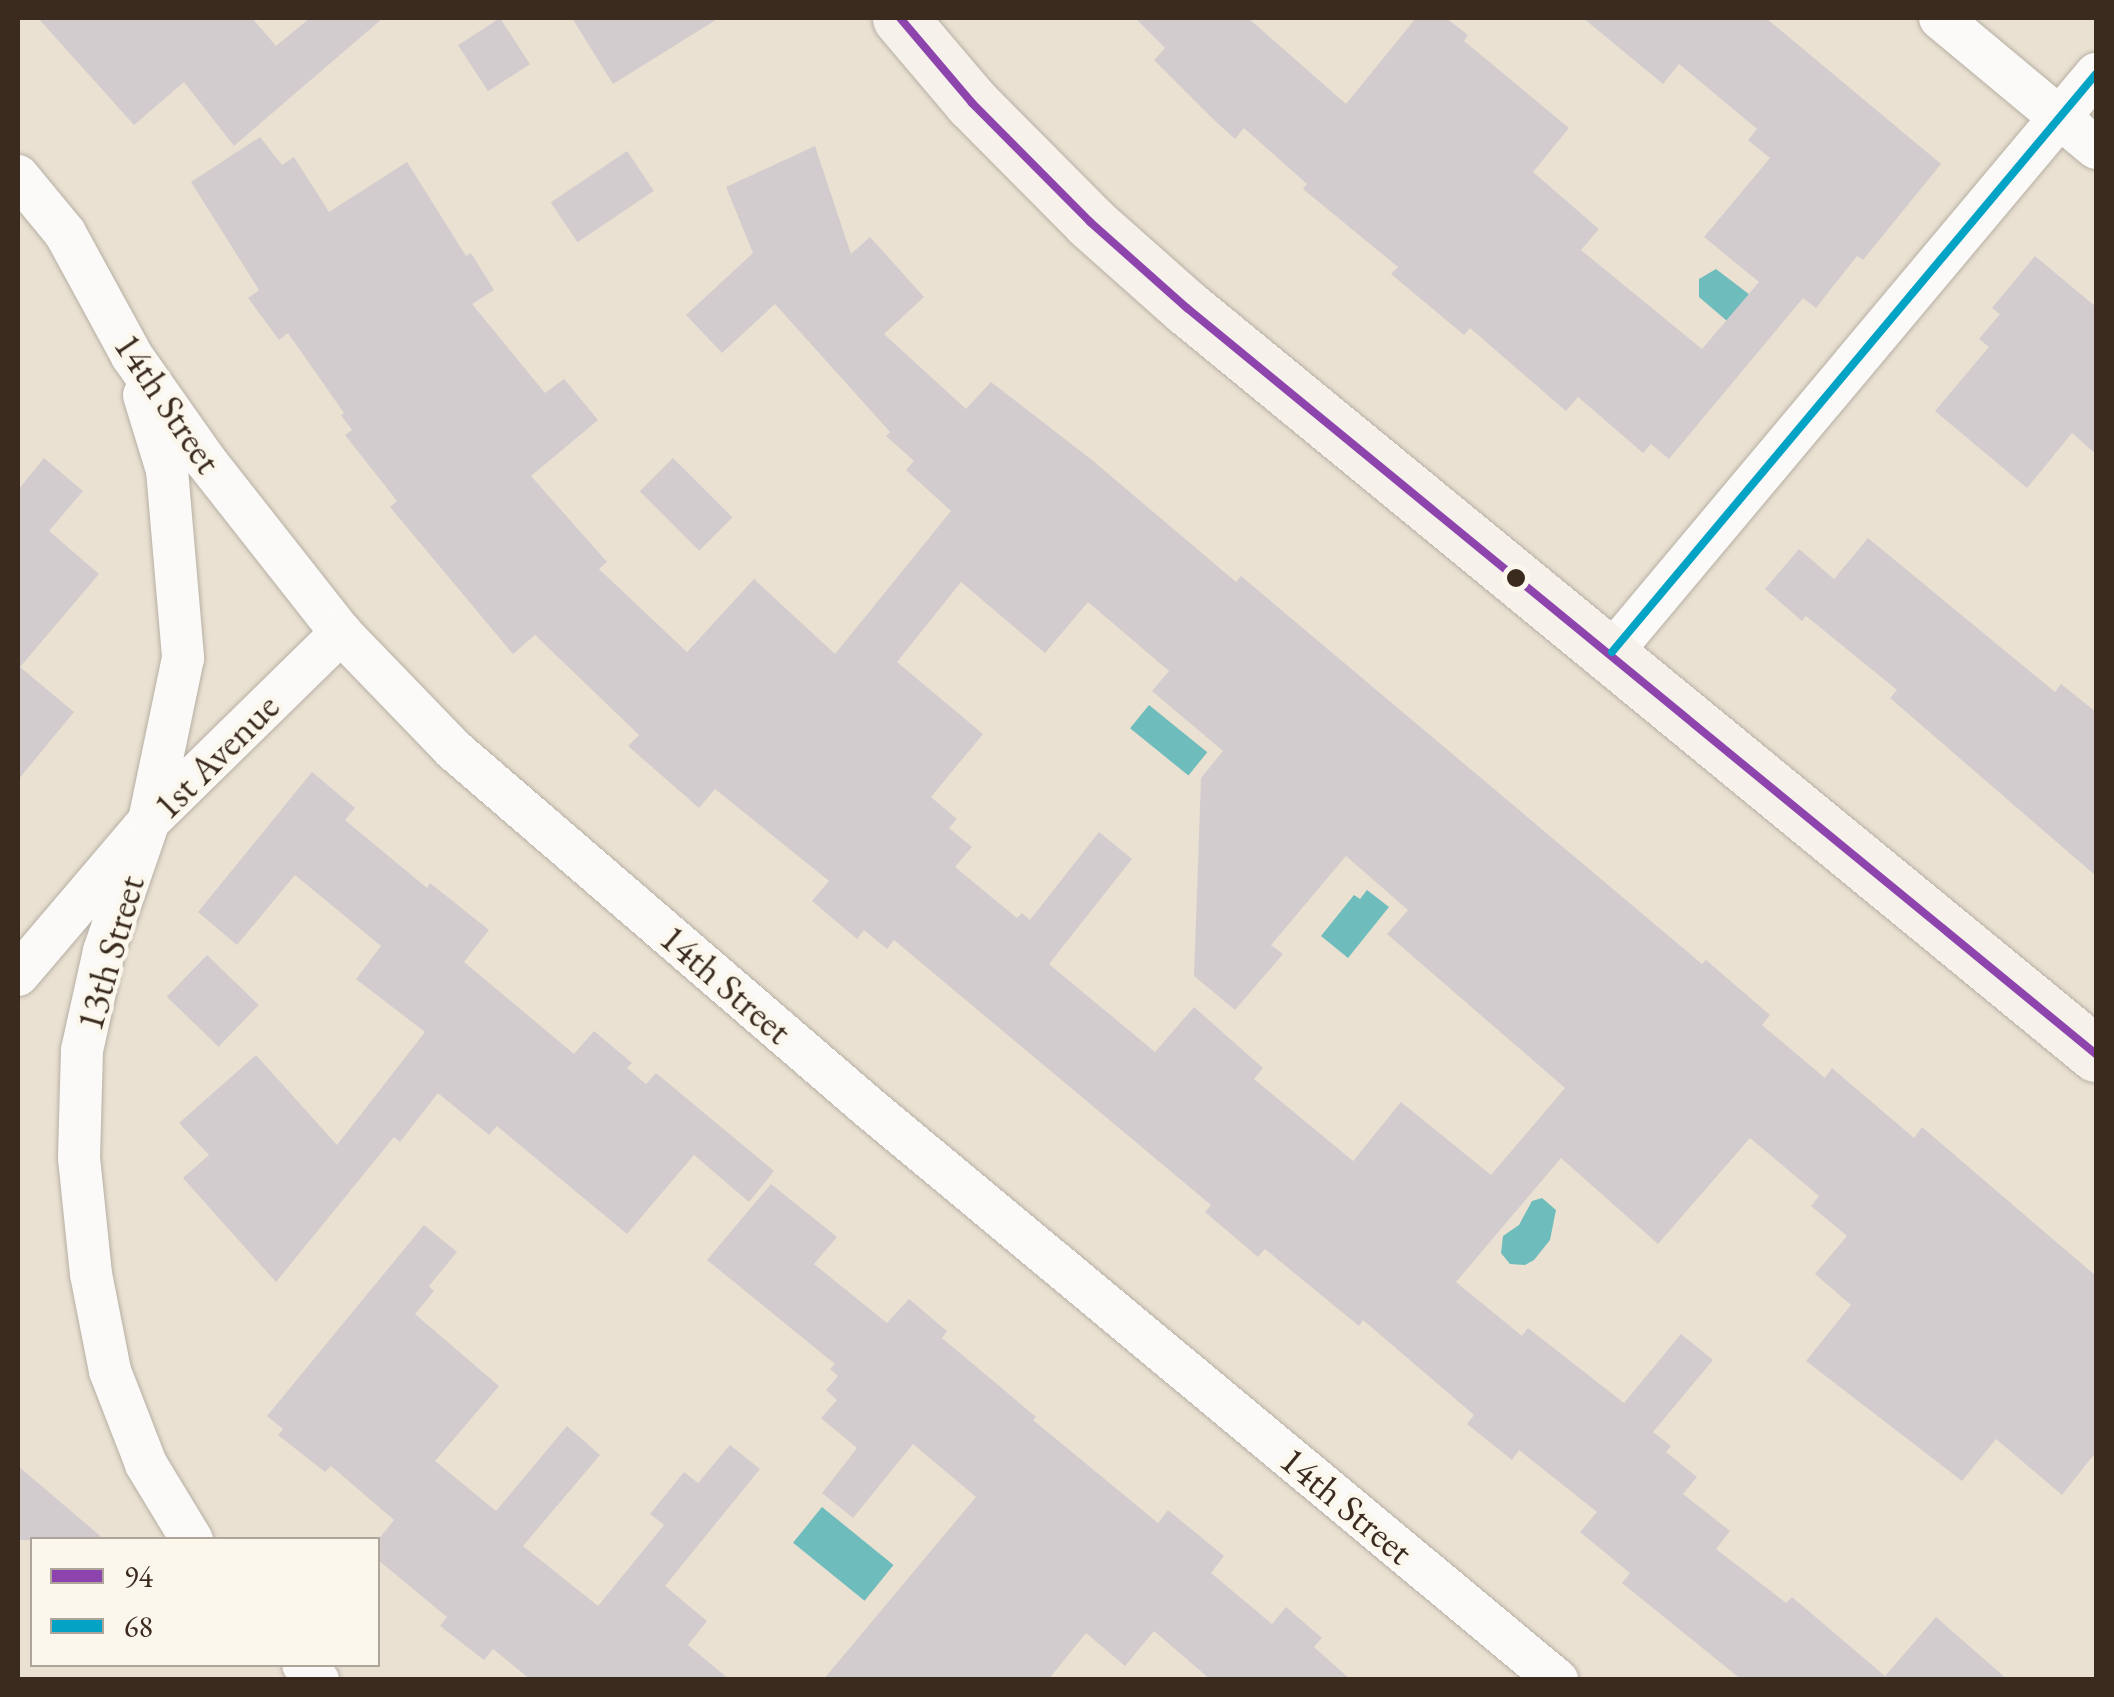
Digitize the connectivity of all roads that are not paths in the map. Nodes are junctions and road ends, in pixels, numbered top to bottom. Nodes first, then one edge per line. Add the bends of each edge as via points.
1 (900, 18) edge
2 (1940, 18) edge
3 (2096, 74) edge
4 (2060, 118) junction
5 (2096, 148) edge
6 (18, 176) edge
7 (132, 356) junction
8 (341, 633) junction
9 (1612, 652) junction
10 (149, 822) junction
11 (18, 975) edge
12 (2096, 1054) edge
13 (190, 1537) edge
14 (1557, 1680) edge

1 - 9 main road via 972,103 1090,222
2 - 4 street
3 - 4 street
4 - 5 street
4 - 9 street
6 - 7 street, 14th Street via 65,233
7 - 8 street, 14th Street
7 - 10 street, 13th Street via 166,470 183,658
8 - 10 street, 1st Avenue
8 - 14 street, 14th Street via 454,750 822,1068
9 - 12 main road
10 - 11 street, 1st Avenue
10 - 13 street, 13th Street via 104,951 82,1050 79,1158 90,1274 110,1371 146,1464

